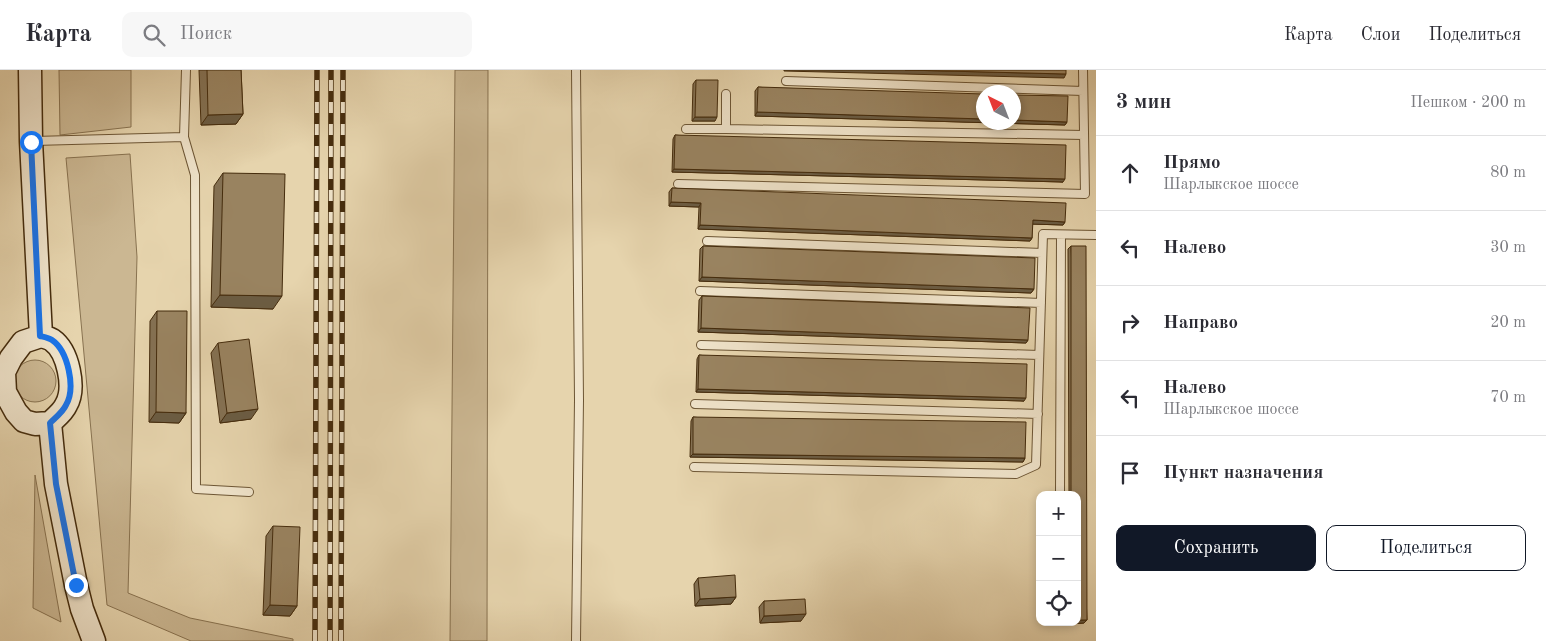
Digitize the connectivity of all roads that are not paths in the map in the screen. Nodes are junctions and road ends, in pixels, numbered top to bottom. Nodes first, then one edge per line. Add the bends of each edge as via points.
1 (30, 70) edge
2 (186, 70) edge
3 (576, 70) edge
4 (1083, 70) edge
5 (786, 81) dead end
6 (1083, 91) junction
7 (726, 94) dead end
8 (686, 128) dead end
9 (726, 128) junction
10 (1084, 135) junction
11 (184, 137) junction
12 (31, 142) junction
13 (678, 184) dead end
14 (1061, 235) junction
15 (1096, 235) edge
16 (707, 241) dead end
17 (1042, 253) junction
18 (700, 291) dead end
19 (1041, 303) junction
20 (40, 336) junction
21 (701, 345) dead end
22 (1039, 355) junction
23 (695, 404) dead end
24 (1038, 414) junction
25 (50, 423) junction
26 (694, 467) dead end
27 (1060, 491) edge
28 (249, 492) dead end
29 (94, 641) edge
30 (576, 641) edge

1 - 12 street
2 - 11 lane
3 - 30 lane via 579,400
4 - 6 lane
5 - 6 lane
6 - 10 lane
7 - 9 lane
8 - 9 lane
9 - 10 lane
10 - 13 lane via 1085,194
11 - 12 lane
11 - 28 lane via 195,175 196,489
12 - 20 street
14 - 15 lane
14 - 17 lane via 1043,234
14 - 27 lane
16 - 17 lane
17 - 19 lane
18 - 19 lane
19 - 22 lane
20 - 25 street via 52,340 57,346 69,371 71,389 66,406
20 - 25 street via 24,342 11,358 4,372 5,392 24,421
21 - 22 lane
22 - 24 lane
23 - 24 lane
24 - 26 lane via 1036,465 1016,474
25 - 29 street via 56,484 76,585

